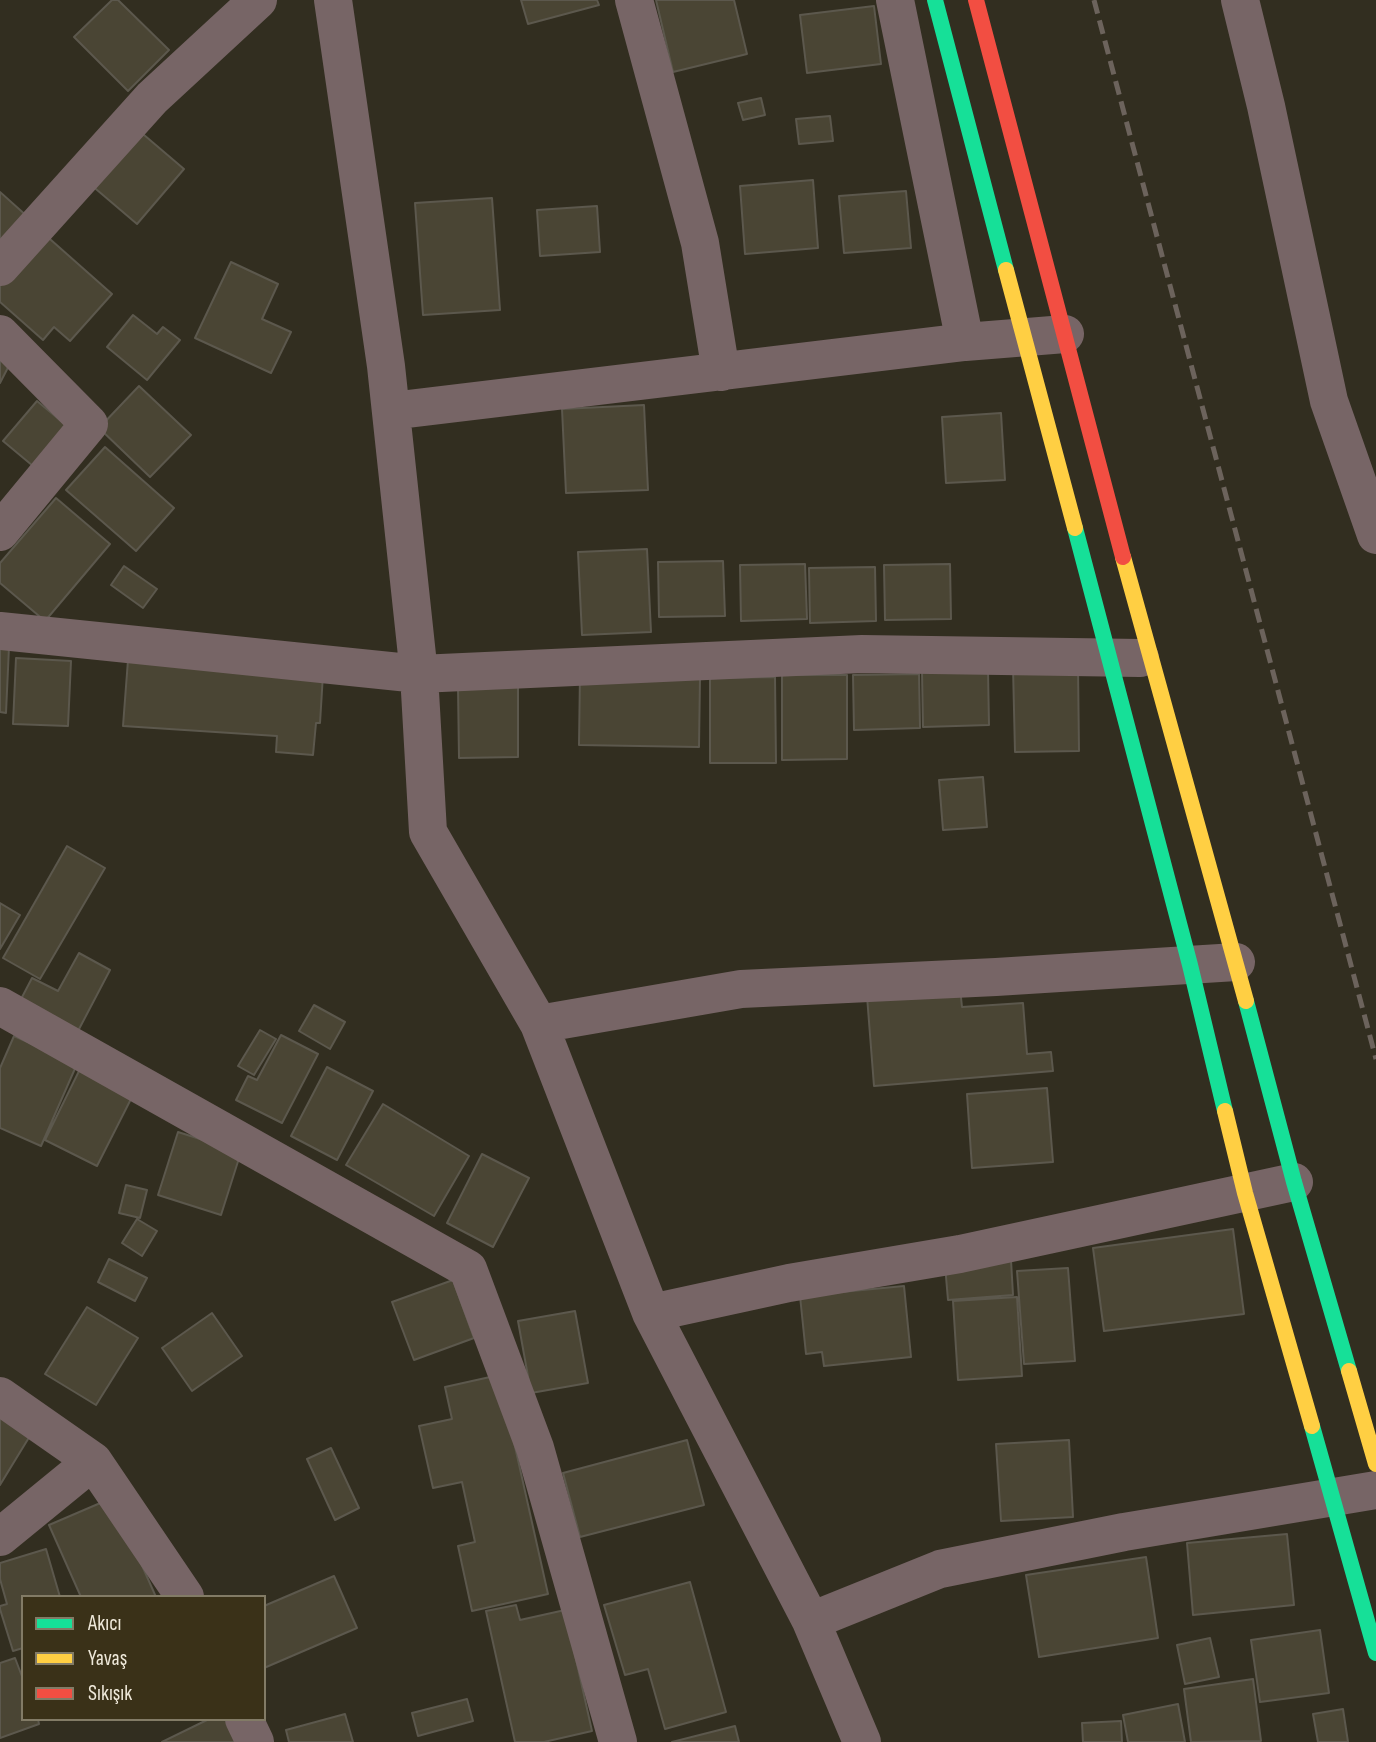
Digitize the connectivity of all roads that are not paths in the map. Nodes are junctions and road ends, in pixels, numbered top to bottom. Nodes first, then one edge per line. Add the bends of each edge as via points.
1 (257, 0) edge
2 (333, 0) edge
3 (634, 0) edge
4 (895, 0) edge
5 (935, 0) edge
6 (976, 0) edge
7 (1240, 0) edge
8 (0, 267) edge
9 (0, 334) edge
10 (1065, 334) junction
11 (1025, 337) junction
12 (965, 342) junction
13 (721, 372) junction
14 (391, 411) junction
15 (0, 532) edge
16 (1376, 535) edge
17 (0, 631) edge
18 (1108, 658) junction
19 (1150, 658) junction
20 (419, 674) junction
21 (1236, 962) junction
22 (1190, 965) junction
23 (0, 1006) edge
24 (539, 1024) junction
25 (1294, 1182) junction
26 (1245, 1193) junction
27 (651, 1313) junction
28 (0, 1395) edge
29 (93, 1461) junction
30 (1376, 1464) edge
31 (1376, 1490) edge
32 (1333, 1497) junction
33 (0, 1537) edge
34 (185, 1595) edge
35 (811, 1621) junction
36 (1376, 1653) edge
37 (245, 1721) edge
38 (255, 1742) edge
39 (618, 1742) edge
40 (862, 1742) edge

1 - 8 street via 152,98
2 - 14 street
3 - 13 street via 700,243
4 - 12 street
5 - 11 main road
6 - 10 main road
7 - 16 street via 1329,401
9 - 15 street via 89,424
10 - 11 street
10 - 19 main road
11 - 12 street
11 - 18 main road
12 - 13 street
13 - 14 street
14 - 20 street
17 - 20 street
18 - 19 street
18 - 20 street via 862,654
18 - 22 main road
19 - 21 main road
20 - 24 street via 428,832
21 - 22 street
21 - 25 main road
22 - 24 street via 741,989
22 - 26 main road
23 - 39 street via 468,1269 535,1448
24 - 27 street
25 - 26 street
25 - 30 main road
26 - 27 street
26 - 32 main road
27 - 35 street
28 - 29 street
29 - 33 street
29 - 34 street
31 - 32 street
32 - 35 street via 940,1569
32 - 36 main road
35 - 40 street
37 - 38 street

